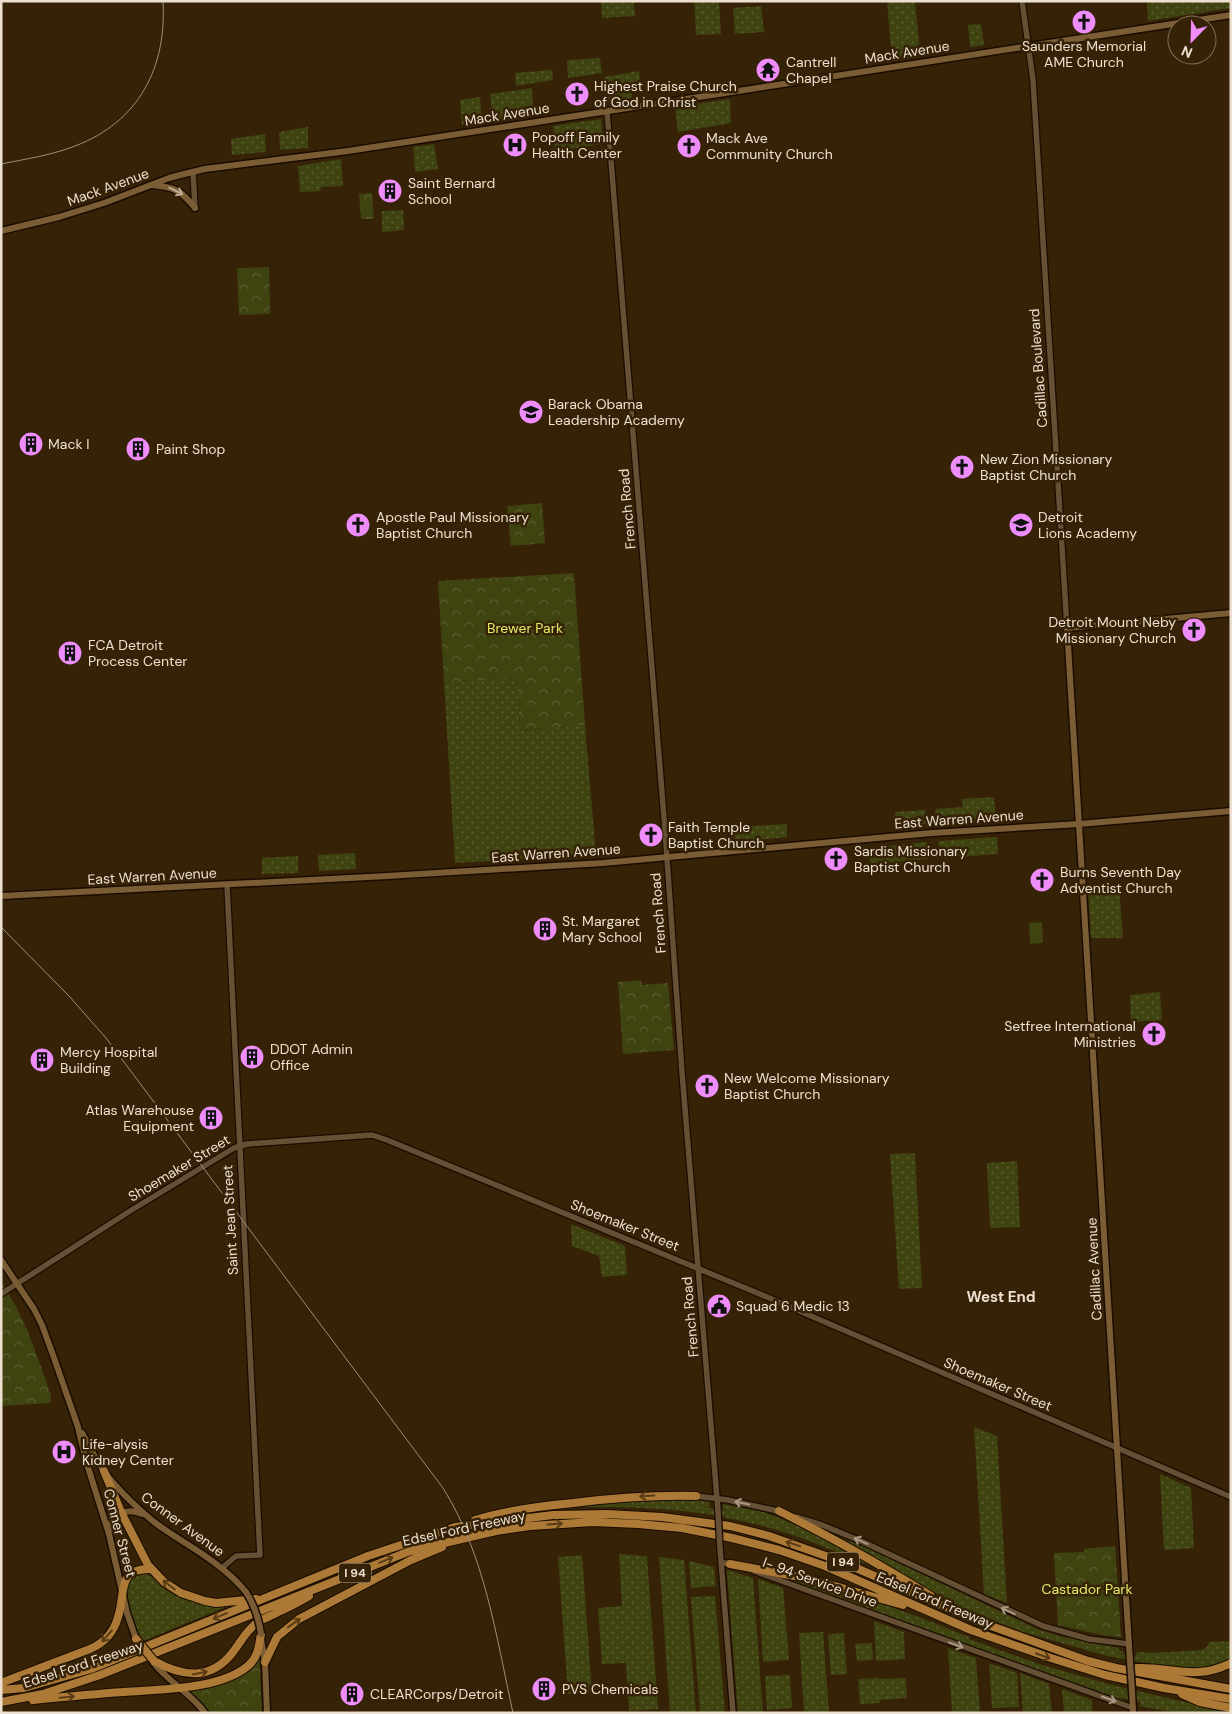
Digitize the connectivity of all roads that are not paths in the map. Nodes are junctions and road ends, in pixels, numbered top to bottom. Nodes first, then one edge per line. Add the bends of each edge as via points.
1 (1022, 1) edge
2 (1231, 15) edge
3 (1029, 46) junction
4 (607, 111) junction
5 (193, 172) junction
6 (150, 185) junction
7 (195, 208) joint
8 (1, 231) edge
9 (1231, 613) edge
10 (1067, 628) junction
11 (1231, 811) edge
12 (1079, 824) junction
13 (667, 857) junction
14 (227, 884) junction
15 (1, 896) edge
16 (240, 1146) junction
17 (1, 1260) edge
18 (698, 1269) junction
19 (17, 1283) junction
20 (1, 1294) edge
21 (78, 1427) junction
22 (1117, 1449) junction
23 (104, 1471) junction
24 (696, 1496) joint
25 (1231, 1497) edge
26 (718, 1499) junction
27 (779, 1511) junction
28 (121, 1512) junction
29 (154, 1521) junction
30 (455, 1527) junction
31 (109, 1534) junction
32 (457, 1541) junction
33 (260, 1555) joint
34 (721, 1562) junction
35 (730, 1564) junction
36 (222, 1568) junction
37 (151, 1569) junction
38 (338, 1581) junction
39 (122, 1592) junction
40 (266, 1598) junction
41 (951, 1609) junction
42 (932, 1613) junction
43 (261, 1634) junction
44 (136, 1639) joint
45 (1129, 1644) junction
46 (154, 1662) junction
47 (265, 1662) junction
48 (1231, 1663) edge
49 (1116, 1668) junction
50 (1, 1683) edge
51 (178, 1687) junction
52 (1231, 1689) edge
53 (1, 1690) edge
54 (1175, 1691) junction
55 (1231, 1699) edge
56 (1, 1703) edge
57 (1231, 1708) edge
58 (1133, 1710) edge
59 (205, 1713) edge
60 (267, 1713) edge
61 (732, 1713) edge

1 - 3 street, Cadillac Boulevard
2 - 3 main road, Mack Avenue
3 - 4 main road, Mack Avenue
3 - 10 street, Cadillac Boulevard
4 - 5 main road, Mack Avenue
4 - 13 street, French Road
5 - 6 main road, Mack Avenue
5 - 7 street
6 -> 7 main road via 174,188
6 - 8 main road, Mack Avenue via 59,217
9 - 10 main road
10 - 12 main road, Cadillac Boulevard
11 - 12 main road, East Warren Avenue
12 - 13 main road, East Warren Avenue via 932,833
12 - 22 main road, Cadillac Avenue
13 - 14 main road, East Warren Avenue
13 - 18 street, French Road
14 - 15 main road, East Warren Avenue
14 - 16 street, Saint Jean Street
16 - 18 street, Shoemaker Street via 376,1136
16 - 19 street, Shoemaker Street via 202,1166
16 - 33 street, Saint Jean Street
17 - 19 main road, Conner Street
18 - 22 street, Shoemaker Street
18 - 26 street, French Road
19 - 20 street, Shoemaker Street
19 - 21 main road, Conner Street via 42,1325
21 - 23 main road, Conner Avenue
21 - 31 main road, Conner Street
22 - 25 street, Shoemaker Street
22 - 45 main road, Cadillac Avenue
23 - 28 highway
23 - 29 main road, Conner Avenue via 135,1506
24 - 26 street, Edsel Ford Freeway
24 -> 30 highway via 652,1495 547,1505 489,1516
27 -> 26 street, Edsel Ford Freeway
26 - 34 street, French Road, bridge
27 - 41 highway via 880,1564
45 -> 27 street, Edsel Ford Freeway via 1089,1639 1043,1626 863,1542
28 - 29 main road via 136,1512
28 - 31 main road via 111,1523
28 - 37 highway
29 - 36 main road, Conner Avenue
30 - 40 highway, Edsel Ford Freeway / I 94 via 368,1556
41 -> 30 highway, Edsel Ford Freeway / I 94 via 804,1547 730,1526 662,1517 588,1514 520,1518
31 - 39 main road, Conner Street
38 -> 32 highway, Edsel Ford Freeway / I 94 via 388,1559
32 -> 42 highway, Edsel Ford Freeway / I 94 via 496,1531 559,1524 615,1523 682,1528 779,1550 825,1566
47 -> 32 highway via 277,1637 299,1619 411,1560
33 - 36 street, Conner Avenue via 236,1556
34 - 35 street, I- 94 Service Drive
34 - 61 street, French Road
35 - 42 highway via 810,1579
35 -> 58 street, I- 94 Service Drive
36 - 43 main road, Conner Avenue, bridge via 252,1601
37 - 39 highway via 129,1574
40 -> 37 highway via 216,1603 205,1601 172,1588
46 -> 38 highway via 194,1675 209,1671 227,1660 244,1635 258,1622
38 - 56 highway, Edsel Ford Freeway / I 94 via 100,1675 43,1694
39 - 44 main road, Conner Street
39 -> 50 highway via 117,1621 102,1642 90,1650
40 -> 53 highway, Edsel Ford Freeway / I 94 via 92,1669 33,1686
41 - 49 highway, Edsel Ford Freeway / I 94 via 1041,1645
42 -> 54 highway, Edsel Ford Freeway / I 94 via 1051,1658 1105,1675
43 - 47 main road
43 - 51 highway via 258,1652 248,1666 206,1684
44 - 46 highway, bridge
45 - 58 main road, Cadillac Avenue, bridge
46 - 51 main road via 161,1673
47 - 60 main road
48 - 49 highway via 1196,1673
49 - 52 highway, Edsel Ford Freeway / I 94
56 -> 51 highway
51 - 59 main road
54 - 55 highway, Edsel Ford Freeway / I 94
54 - 57 highway via 1200,1702

